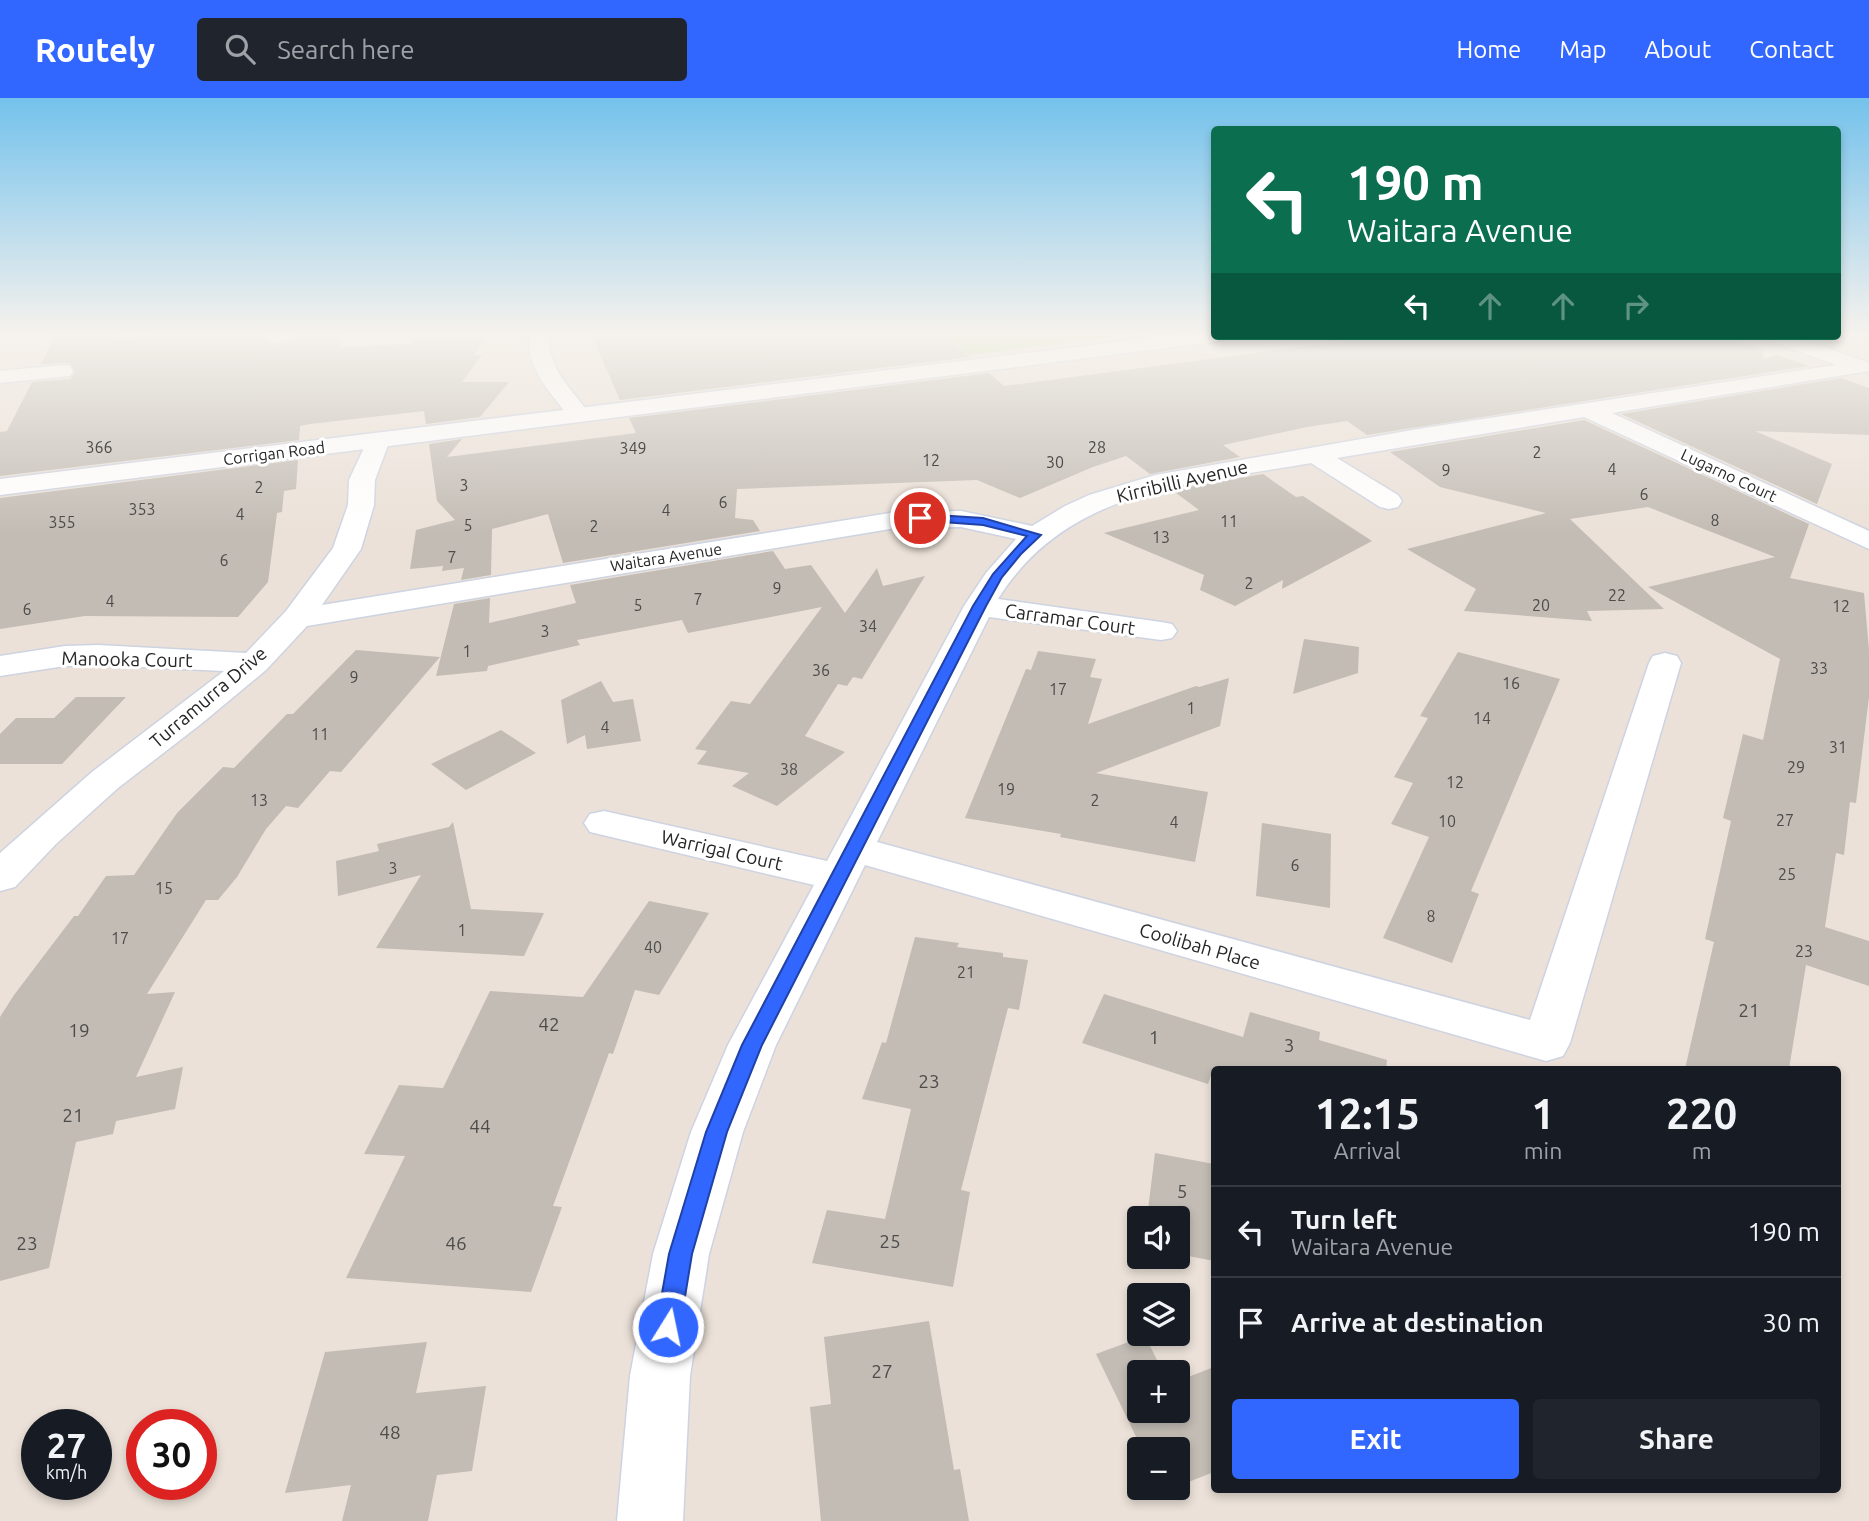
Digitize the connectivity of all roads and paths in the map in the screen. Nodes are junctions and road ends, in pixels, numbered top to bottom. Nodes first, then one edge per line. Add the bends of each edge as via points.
1 (547, 400) edge
2 (568, 400) edge
3 (696, 400) edge
4 (1651, 400) edge
5 (1588, 410) junction
6 (579, 415) junction
7 (546, 419) junction
8 (378, 440) junction
9 (340, 445) junction
10 (1314, 454) junction
11 (362, 480) junction
12 (0, 487) edge
13 (1389, 502) dead end
14 (1036, 535) junction
15 (1869, 541) edge
16 (979, 606) junction
17 (297, 618) junction
18 (1161, 631) dead end
19 (254, 663) junction
20 (1665, 663) dead end
21 (0, 666) edge
22 (604, 823) dead end
23 (847, 863) junction
24 (0, 877) edge
25 (1542, 1056) edge
26 (650, 1521) edge

1 - 7 street
2 - 6 street
3 - 6 street, Corrigan Road
4 - 5 street, Kirribilli Avenue
5 - 10 street, Kirribilli Avenue
5 - 15 street, Lugarno Court
6 - 7 street, Corrigan Road
7 - 8 street, Corrigan Road
8 - 9 street, Corrigan Road
8 - 11 street, Turramurra Drive
9 - 11 street
9 - 12 street, Corrigan Road
10 - 13 street
10 - 14 street, Kirribilli Avenue via 1125,491 1073,512
11 - 17 street, Turramurra Drive via 357,523 347,549
14 - 16 street, Kirribilli Avenue via 1016,552
14 - 17 street, Waitara Avenue via 961,519 896,520
16 - 18 street, Carramar Court
16 - 23 street, Kirribilli Avenue
17 - 19 street, Turramurra Drive
19 - 21 street, Manooka Court via 98,655
19 - 24 street, Turramurra Drive via 105,780
20 - 25 street, Coolibah Place
22 - 23 street, Warrigal Court
23 - 25 street, Coolibah Place
23 - 26 street, Kirribilli Avenue via 752,1045 717,1132 681,1254 662,1363

